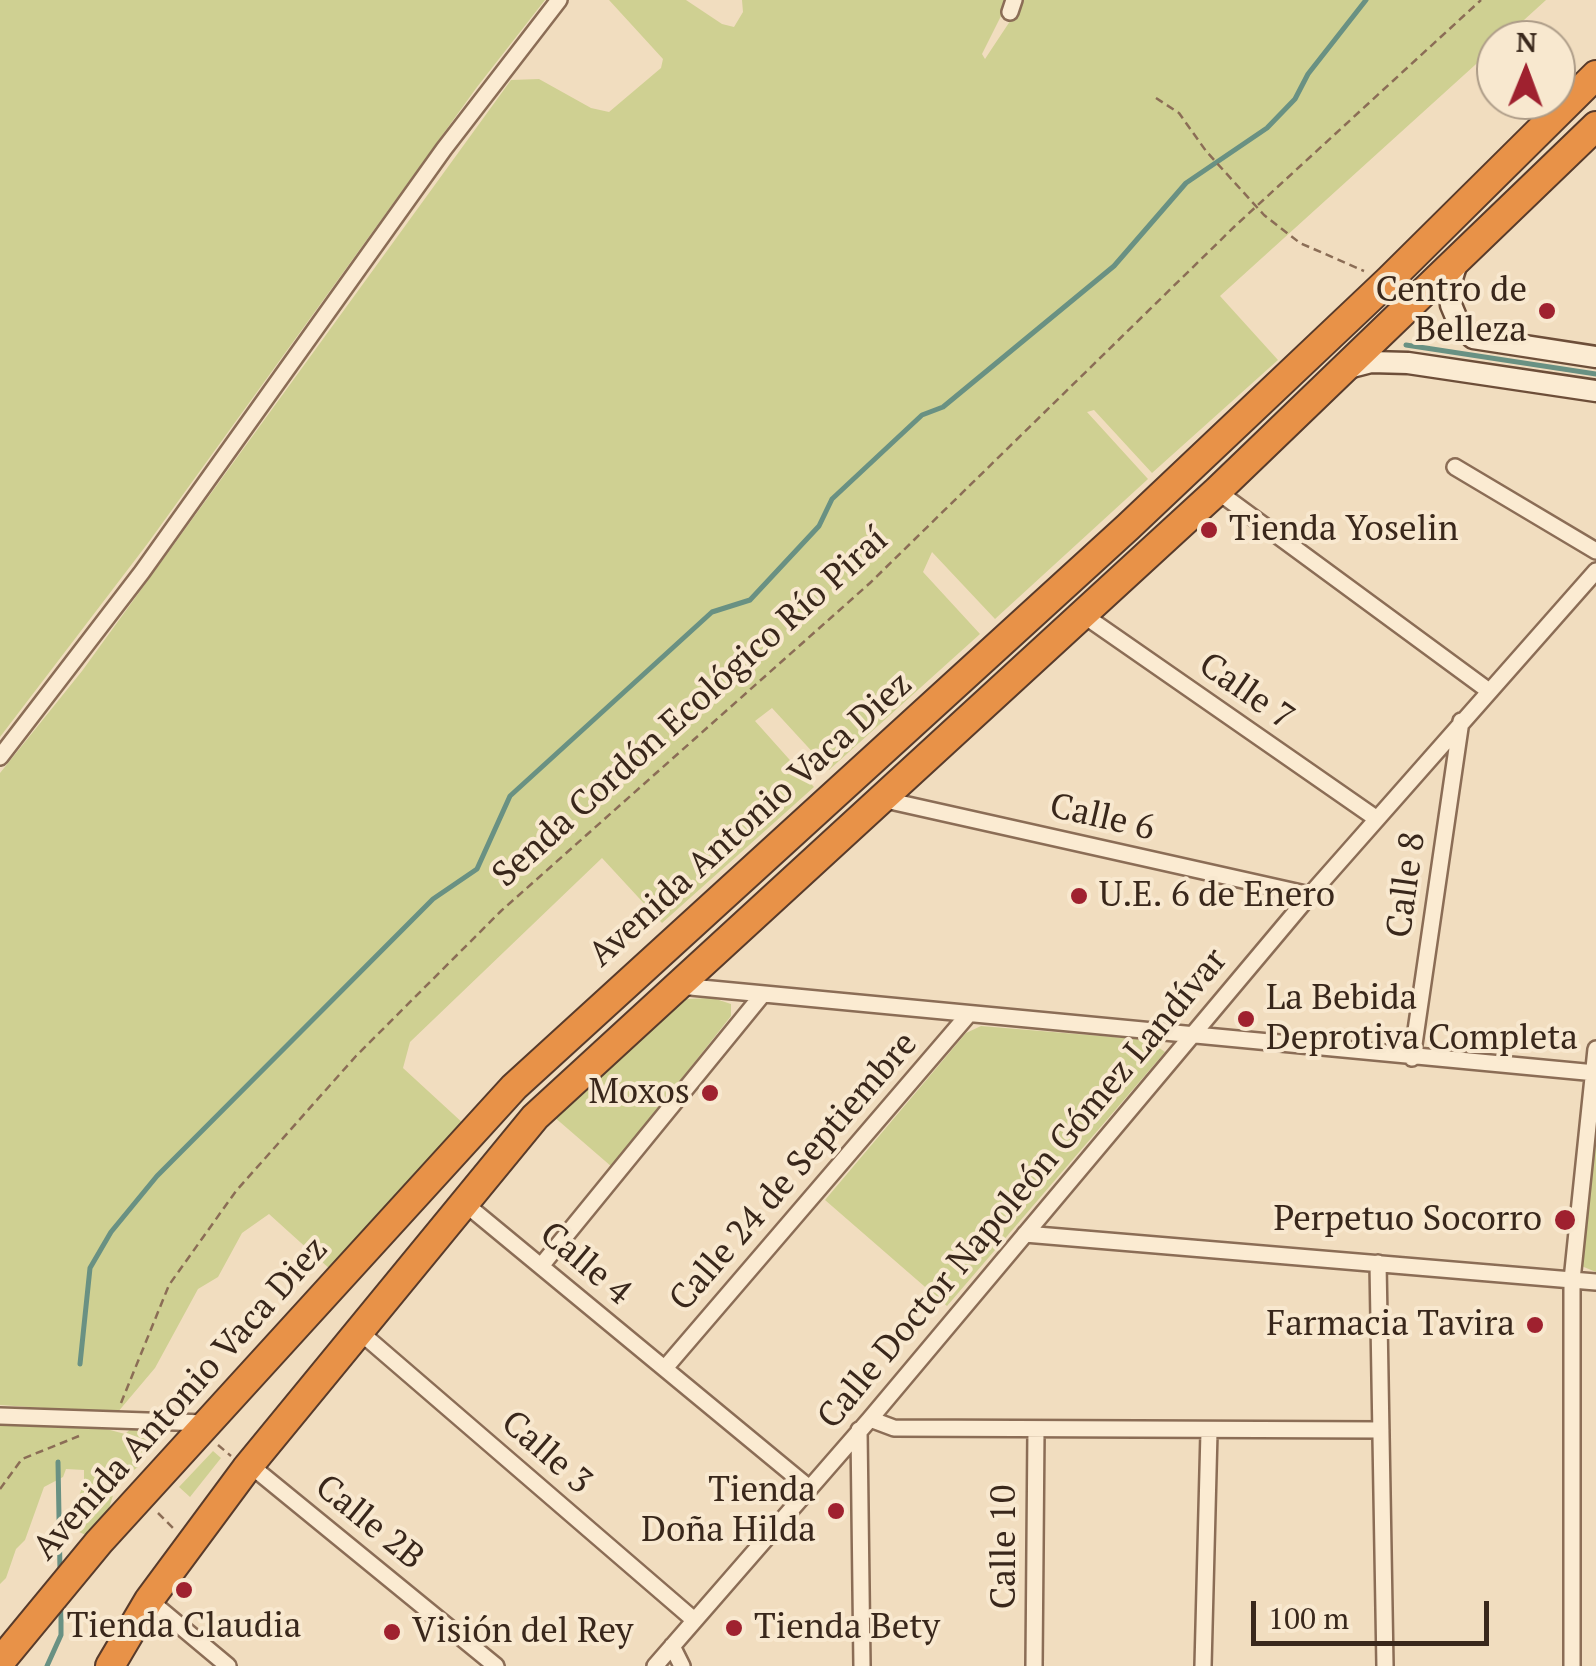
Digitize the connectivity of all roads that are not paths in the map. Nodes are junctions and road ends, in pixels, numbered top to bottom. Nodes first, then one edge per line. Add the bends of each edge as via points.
1 (559, 0) edge
2 (1596, 75) edge
3 (1596, 116) edge
4 (1596, 126) edge
5 (1550, 173) junction
6 (1456, 266) junction
7 (1596, 357) edge
8 (1348, 368) junction
9 (1596, 390) edge
10 (1455, 466) dead end
11 (1217, 492) junction
12 (1128, 527) junction
13 (1596, 550) edge
14 (1596, 571) edge
15 (1082, 614) junction
16 (1489, 692) junction
17 (1461, 721) junction
18 (0, 757) edge
19 (880, 799) junction
20 (1377, 818) junction
21 (1310, 895) junction
22 (680, 986) junction
23 (763, 994) junction
24 (968, 1015) junction
25 (1189, 1038) junction
26 (1596, 1050) edge
27 (1412, 1058) junction
28 (1594, 1073) edge
29 (463, 1202) junction
30 (1025, 1234) junction
31 (1378, 1263) junction
32 (541, 1266) junction
33 (1572, 1280) junction
34 (1596, 1282) edge
35 (360, 1332) junction
36 (665, 1368) junction
37 (0, 1416) edge
38 (865, 1425) junction
39 (206, 1427) junction
40 (1036, 1429) junction
41 (1381, 1430) junction
42 (1210, 1432) junction
43 (248, 1467) junction
44 (808, 1486) junction
45 (148, 1600) junction
46 (694, 1619) junction
47 (672, 1646) junction
48 (0, 1662) edge
49 (110, 1666) edge
50 (228, 1666) edge
51 (496, 1666) edge
52 (655, 1666) edge
53 (682, 1666) edge
54 (862, 1666) edge
55 (1034, 1666) edge
56 (1203, 1666) edge
57 (1385, 1666) edge
58 (1572, 1666) edge

1 - 18 street
2 - 12 highway, Avenida Antonio Vaca Diez
3 - 5 highway
4 - 5 highway, Avenida Antonio Vaca Diez
5 - 6 highway, Avenida Antonio Vaca Diez
6 - 7 main road via 1451,305 1473,338
6 - 8 highway, Avenida Antonio Vaca Diez
8 - 9 main road via 1398,362
8 - 11 highway, Avenida Antonio Vaca Diez
10 - 13 street
11 - 15 highway, Avenida Antonio Vaca Diez
11 - 16 street
12 - 15 highway via 1122,543 1068,594 1068,603
12 - 39 highway, Avenida Antonio Vaca Diez via 514,1088
14 - 16 street, Calle Doctor Napoleón Gómez Landívar
15 - 19 highway, Avenida Antonio Vaca Diez
15 - 20 street, Calle 7
16 - 17 street, Calle Doctor Napoleón Gómez Landívar
17 - 20 street, Calle Doctor Napoleón Gómez Landívar
17 - 27 street, Calle 8
19 - 21 street, Calle 6
19 - 22 highway, Avenida Antonio Vaca Diez
20 - 21 street, Calle Doctor Napoleón Gómez Landívar
21 - 25 street, Calle Doctor Napoleón Gómez Landívar
22 - 23 street
22 - 29 highway, Avenida Antonio Vaca Diez via 536,1117
23 - 24 street
23 - 32 street
24 - 25 street
24 - 36 street, Calle 24 de Septiembre
25 - 27 street
25 - 30 street, Calle Doctor Napoleón Gómez Landívar
26 - 28 street
27 - 28 street
28 - 33 street
29 - 32 street, Calle 4
29 - 35 highway, Avenida Antonio Vaca Diez
30 - 31 street
30 - 38 street, Calle Doctor Napoleón Gómez Landívar
31 - 33 street
31 - 41 street
32 - 36 street, Calle 4
33 - 34 street
33 - 58 street
35 - 43 highway, Avenida Antonio Vaca Diez
35 - 46 street, Calle 3
36 - 44 street, Calle 4
37 - 39 street
38 - 40 street
38 - 44 street, Calle Doctor Napoleón Gómez Landívar
38 - 54 street
39 - 48 highway, Avenida Antonio Vaca Diez
40 - 42 street
40 - 55 street, Calle 10
41 - 42 street
41 - 57 street
42 - 56 street
43 - 45 highway, Avenida Antonio Vaca Diez
43 - 51 street, Calle 2B
44 - 46 street, Calle Doctor Napoleón Gómez Landívar
45 - 49 highway, Avenida Antonio Vaca Diez
45 - 50 street
46 - 47 street, Calle Doctor Napoleón Gómez Landívar
47 - 52 street, Calle Doctor Napoleón Gómez Landívar
47 - 53 street

